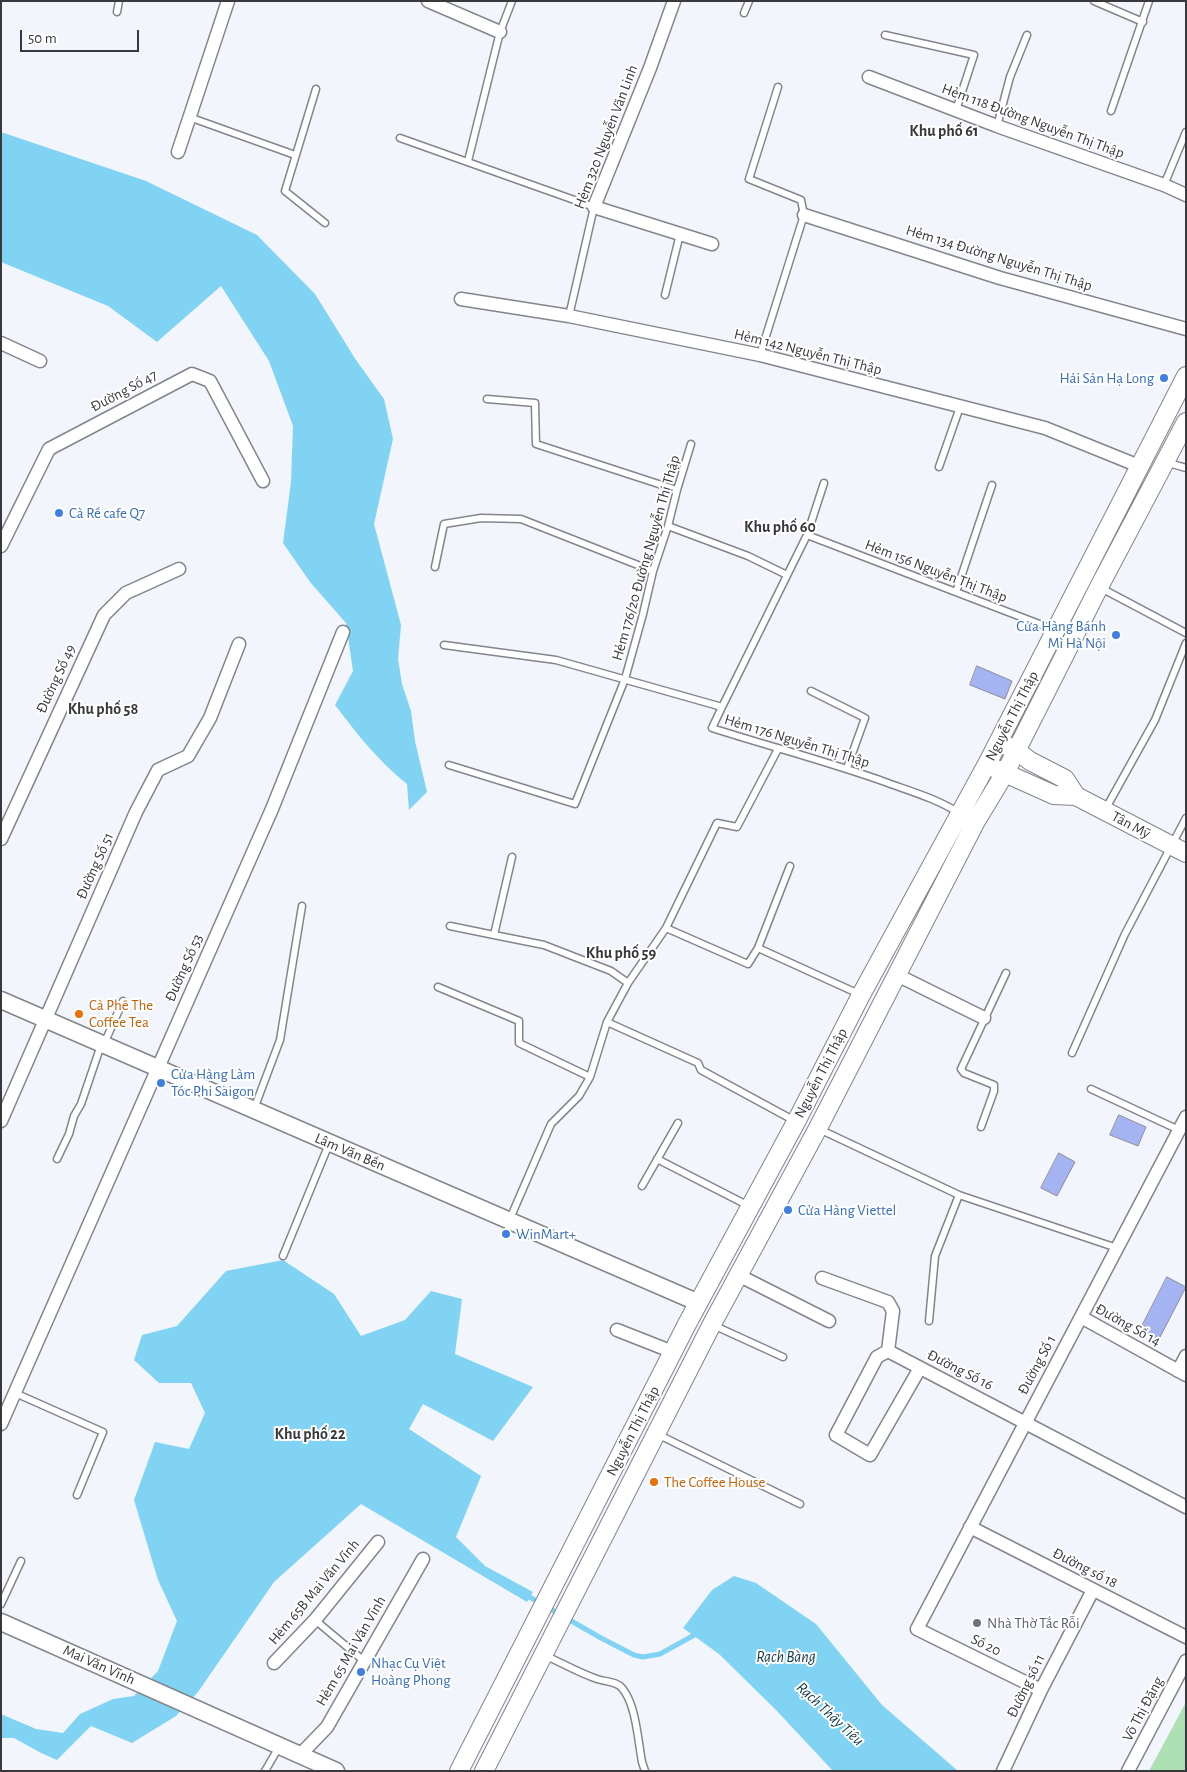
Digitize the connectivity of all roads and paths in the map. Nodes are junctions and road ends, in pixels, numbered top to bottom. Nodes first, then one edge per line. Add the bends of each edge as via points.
1 (119, 1) edge
2 (228, 1) edge
3 (428, 1) edge
4 (512, 1) edge
5 (674, 1) edge
6 (749, 1) edge
7 (1094, 1) edge
8 (1150, 1) edge
9 (117, 12) dead end
10 (744, 13) dead end
11 (1143, 22) junction
12 (500, 32) junction
13 (885, 35) dead end
14 (1027, 35) dead end
15 (869, 78) dead end
16 (778, 87) dead end
17 (316, 89) dead end
18 (956, 110) junction
19 (1111, 111) dead end
20 (189, 117) junction
21 (997, 126) junction
22 (1186, 132) edge
23 (400, 138) dead end
24 (178, 152) dead end
25 (296, 155) junction
26 (468, 161) junction
27 (1164, 185) junction
28 (1186, 195) edge
29 (594, 207) junction
30 (804, 215) junction
31 (325, 223) dead end
32 (680, 234) junction
33 (712, 244) dead end
34 (665, 295) dead end
35 (461, 300) dead end
36 (569, 316) junction
37 (1186, 329) edge
38 (1, 343) edge
39 (760, 355) junction
40 (40, 361) dead end
41 (1186, 376) edge
42 (487, 398) dead end
43 (960, 406) junction
44 (1186, 422) edge
45 (691, 444) dead end
46 (1165, 462) junction
47 (1140, 466) junction
48 (939, 467) dead end
49 (1186, 468) edge
50 (263, 481) dead end
51 (824, 483) dead end
52 (992, 485) dead end
53 (677, 490) junction
54 (668, 526) junction
55 (807, 535) junction
56 (1, 546) edge
57 (435, 567) dead end
58 (179, 569) dead end
59 (653, 571) junction
60 (787, 575) junction
61 (1099, 587) junction
62 (956, 592) junction
63 (1056, 630) junction
64 (343, 632) dead end
65 (1186, 633) edge
66 (1186, 643) edge
67 (239, 644) dead end
68 (444, 646) dead end
69 (625, 679) junction
70 (810, 690) dead end
71 (722, 707) junction
72 (998, 741) junction
73 (778, 749) junction
74 (1016, 750) junction
75 (987, 764) junction
76 (449, 766) dead end
77 (847, 768) junction
78 (1005, 773) junction
79 (1076, 796) junction
80 (1105, 811) junction
81 (968, 817) junction
82 (1186, 818) edge
83 (1, 839) edge
84 (1178, 850) edge
85 (512, 857) dead end
86 (790, 866) dead end
87 (302, 906) dead end
88 (450, 926) dead end
89 (666, 928) junction
90 (494, 935) junction
91 (758, 948) junction
92 (1006, 973) dead end
93 (897, 975) junction
94 (628, 983) junction
95 (438, 987) dead end
96 (861, 995) junction
97 (1, 1000) edge
98 (123, 1001) dead end
99 (984, 1018) junction
100 (46, 1020) junction
101 (607, 1022) junction
102 (102, 1044) junction
103 (1072, 1053) dead end
104 (157, 1068) junction
105 (590, 1077) junction
106 (1091, 1089) dead end
107 (253, 1110) junction
108 (1186, 1117) edge
109 (1, 1121) edge
110 (796, 1122) junction
111 (678, 1123) dead end
112 (981, 1127) dead end
113 (818, 1128) junction
114 (1181, 1134) edge
115 (329, 1142) junction
116 (57, 1159) dead end
117 (657, 1159) junction
118 (642, 1186) dead end
119 (960, 1195) junction
120 (750, 1207) junction
121 (509, 1220) junction
122 (1117, 1248) junction
123 (284, 1256) dead end
124 (738, 1276) junction
125 (822, 1278) dead end
126 (699, 1303) junction
127 (715, 1318) junction
128 (1080, 1318) junction
129 (829, 1321) dead end
130 (929, 1321) dead end
131 (617, 1330) dead end
132 (888, 1351) junction
133 (673, 1352) junction
134 (1186, 1356) edge
135 (783, 1357) dead end
136 (920, 1368) junction
137 (1182, 1373) edge
138 (15, 1393) junction
139 (1025, 1422) junction
140 (1, 1424) edge
141 (656, 1434) junction
142 (77, 1496) dead end
143 (800, 1504) dead end
144 (1186, 1507) edge
145 (970, 1527) junction
146 (378, 1542) dead end
147 (423, 1559) dead end
148 (21, 1561) dead end
149 (1093, 1590) junction
150 (1, 1604) edge
151 (315, 1620) junction
152 (1, 1622) edge
153 (917, 1629) joint
154 (1186, 1637) edge
155 (543, 1654) junction
156 (364, 1661) junction
157 (1186, 1661) edge
158 (274, 1664) dead end
159 (1041, 1690) junction
160 (280, 1746) junction
161 (300, 1755) junction
162 (265, 1771) edge
163 (336, 1771) edge
164 (459, 1771) edge
165 (484, 1771) edge
166 (645, 1771) edge
167 (1003, 1771) edge
168 (1128, 1771) edge

1 - 9 lane
2 - 20 street
3 - 12 street
4 - 12 lane
5 - 29 street, Hẻm 320 Nguyễn Văn Linh
6 - 10 lane
7 - 11 lane
8 - 11 lane
11 - 19 lane
12 - 26 lane
13 - 18 lane via 974,56
14 - 21 lane via 1012,69
15 - 18 street, Hẻm 118 Đường Nguyễn Thị Thập
16 - 30 lane via 749,179 801,200
17 - 25 lane
18 - 21 street, Hẻm 118 Đường Nguyễn Thị Thập
20 - 24 street
20 - 25 lane
21 - 27 street, Hẻm 118 Đường Nguyễn Thị Thập
22 - 27 lane
23 - 26 lane
25 - 31 lane via 285,192
26 - 29 lane
27 - 28 street, Hẻm 118 Đường Nguyễn Thị Thập
29 - 32 street
29 - 36 lane, Hẻm 320 Nguyễn Văn Linh
30 - 37 street, Hẻm 134 Đường Nguyễn Thị Thập via 1000,278
30 - 39 lane
32 - 33 street
32 - 34 lane
35 - 36 street, Hẻm 142 Nguyễn Thị Thập
36 - 39 street, Hẻm 142 Nguyễn Thị Thập
38 - 40 street
39 - 43 street, Hẻm 142 Nguyễn Thị Thập
41 - 47 main road, Nguyễn Thị Thập
42 - 53 lane via 536,403 536,444
43 - 47 street, Hẻm 142 Nguyễn Thị Thập via 1045,428
43 - 48 lane
44 - 46 main road, Nguyễn Thị Thập
45 - 53 lane, Hẻm 176/20 Đường Nguyễn Thị Thập
46 - 49 lane
46 - 61 main road, Nguyễn Thị Thập
47 - 63 main road, Nguyễn Thị Thập
50 - 56 street, Đường Số 47 via 210,381 192,374 49,449
51 - 55 lane
52 - 62 lane
53 - 54 lane, Hẻm 176/20 Đường Nguyễn Thị Thập
54 - 59 lane, Hẻm 176/20 Đường Nguyễn Thị Thập
54 - 60 lane via 748,556
55 - 60 lane
55 - 62 lane, Hẻm 156 Nguyễn Thị Thập
57 - 59 lane via 444,524 481,518 521,520
58 - 83 street, Đường Số 49 via 126,593 104,615
59 - 69 lane, Hẻm 176/20 Đường Nguyễn Thị Thập
60 - 71 lane
61 - 65 lane
61 - 74 main road, Nguyễn Thị Thập
62 - 63 lane, Hẻm 156 Nguyễn Thị Thập
63 - 72 main road, Nguyễn Thị Thập
64 - 104 street, Đường Số 53 via 272,809
66 - 80 lane via 1156,720
67 - 100 street, Đường Số 51 via 210,718 188,756 158,770 136,812
68 - 69 lane, Hẻm 176 Nguyễn Thị Thập via 556,660
69 - 71 lane, Hẻm 176 Nguyễn Thị Thập
69 - 76 lane, Hẻm 176/20 Đường Nguyễn Thị Thập via 575,804
70 - 77 lane via 865,718
71 - 73 lane, Hẻm 176 Nguyễn Thị Thập via 712,728
72 - 74 main road, Tân Mỹ
72 - 75 main road, Nguyễn Thị Thập
73 - 77 lane, Hẻm 176 Nguyễn Thị Thập
73 - 89 lane via 737,827 717,823
74 - 78 main road, Nguyễn Thị Thập
74 - 79 main road, Tân Mỹ via 1030,762 1065,779
75 - 78 main road, Tân Mỹ
75 - 81 main road, Nguyễn Thị Thập
77 - 81 lane, Hẻm 176 Nguyễn Thị Thập via 941,802
78 - 79 main road, Tân Mỹ via 1054,795
78 - 81 main road, Nguyễn Thị Thập
79 - 80 main road, Tân Mỹ
80 - 84 main road, Tân Mỹ
81 - 93 main road, Nguyễn Thị Thập
81 - 96 main road, Nguyễn Thị Thập
82 - 84 lane
84 - 103 lane via 1125,934
85 - 90 lane
86 - 91 lane
87 - 107 lane via 280,1040
88 - 90 lane
89 - 91 lane via 748,964
89 - 94 lane
90 - 94 lane via 544,944 611,971
91 - 96 lane
92 - 99 lane
93 - 99 street
93 - 113 main road, Nguyễn Thị Thập
94 - 101 lane
95 - 105 lane via 519,1020 519,1043
96 - 110 main road, Nguyễn Thị Thập
97 - 100 street, Lâm Văn Bền
98 - 102 lane
99 - 112 lane via 961,1069 994,1085
100 - 102 street, Lâm Văn Bền
100 - 109 street, Đường Số 51
101 - 105 lane
101 - 110 lane via 698,1063 701,1070
102 - 104 street, Lâm Văn Bền
102 - 116 lane
104 - 107 street, Lâm Văn Bền
104 - 138 street, Đường Số 53
105 - 121 lane via 579,1096 550,1124
106 - 114 lane
107 - 115 street, Lâm Văn Bền
108 - 114 street, Đường Số 1
110 - 120 main road, Nguyễn Thị Thập
111 - 117 lane
113 - 119 lane
113 - 124 main road, Nguyễn Thị Thập
114 - 122 street, Đường Số 1
115 - 121 street, Lâm Văn Bền
115 - 123 lane
117 - 118 lane
117 - 120 lane
119 - 122 lane
119 - 130 lane via 935,1256
120 - 126 main road, Nguyễn Thị Thập
121 - 126 street, Lâm Văn Bền
122 - 128 street, Đường Số 1
124 - 127 main road, Nguyễn Thị Thập
124 - 129 street
125 - 132 street via 888,1302 893,1311
126 - 127 main road
126 - 133 main road, Nguyễn Thị Thập
127 - 135 lane
127 - 141 main road, Nguyễn Thị Thập
128 - 137 street, Đường Số 14
128 - 139 street, Đường Số 1
131 - 133 street
132 - 136 street, Đường Số 16
132 - 136 street via 877,1357 836,1435 870,1455
133 - 164 main road, Nguyễn Thị Thập
134 - 137 street
136 - 139 street, Đường Số 16
138 - 140 street, Đường Số 53
138 - 142 lane via 103,1432
139 - 144 street, Đường Số 16
139 - 145 street, Đường Số 1
141 - 143 lane
141 - 155 main road, Nguyễn Thị Thập
145 - 149 street, Đường số 18
145 - 153 street, Đường Số 1
146 - 151 street, Hẻm 65B Mai Văn Vĩnh
147 - 156 street, Hẻm 65 Mai Văn Vĩnh
148 - 150 lane
149 - 154 street, Đường số 18
149 - 159 street, Đường số 11
151 - 156 lane
151 - 158 street, Hẻm 65B Mai Văn Vĩnh
152 - 160 street, Mai Văn Vĩnh
153 - 159 street, Số 20
155 - 165 main road, Nguyễn Thị Thập
155 - 166 lane via 590,1676 621,1686 632,1708
156 - 161 street, Hẻm 65 Mai Văn Vĩnh via 327,1727
157 - 168 street, Võ Thị Đặng
159 - 167 street, Đường số 11
160 - 161 street
160 - 162 lane
161 - 163 street

